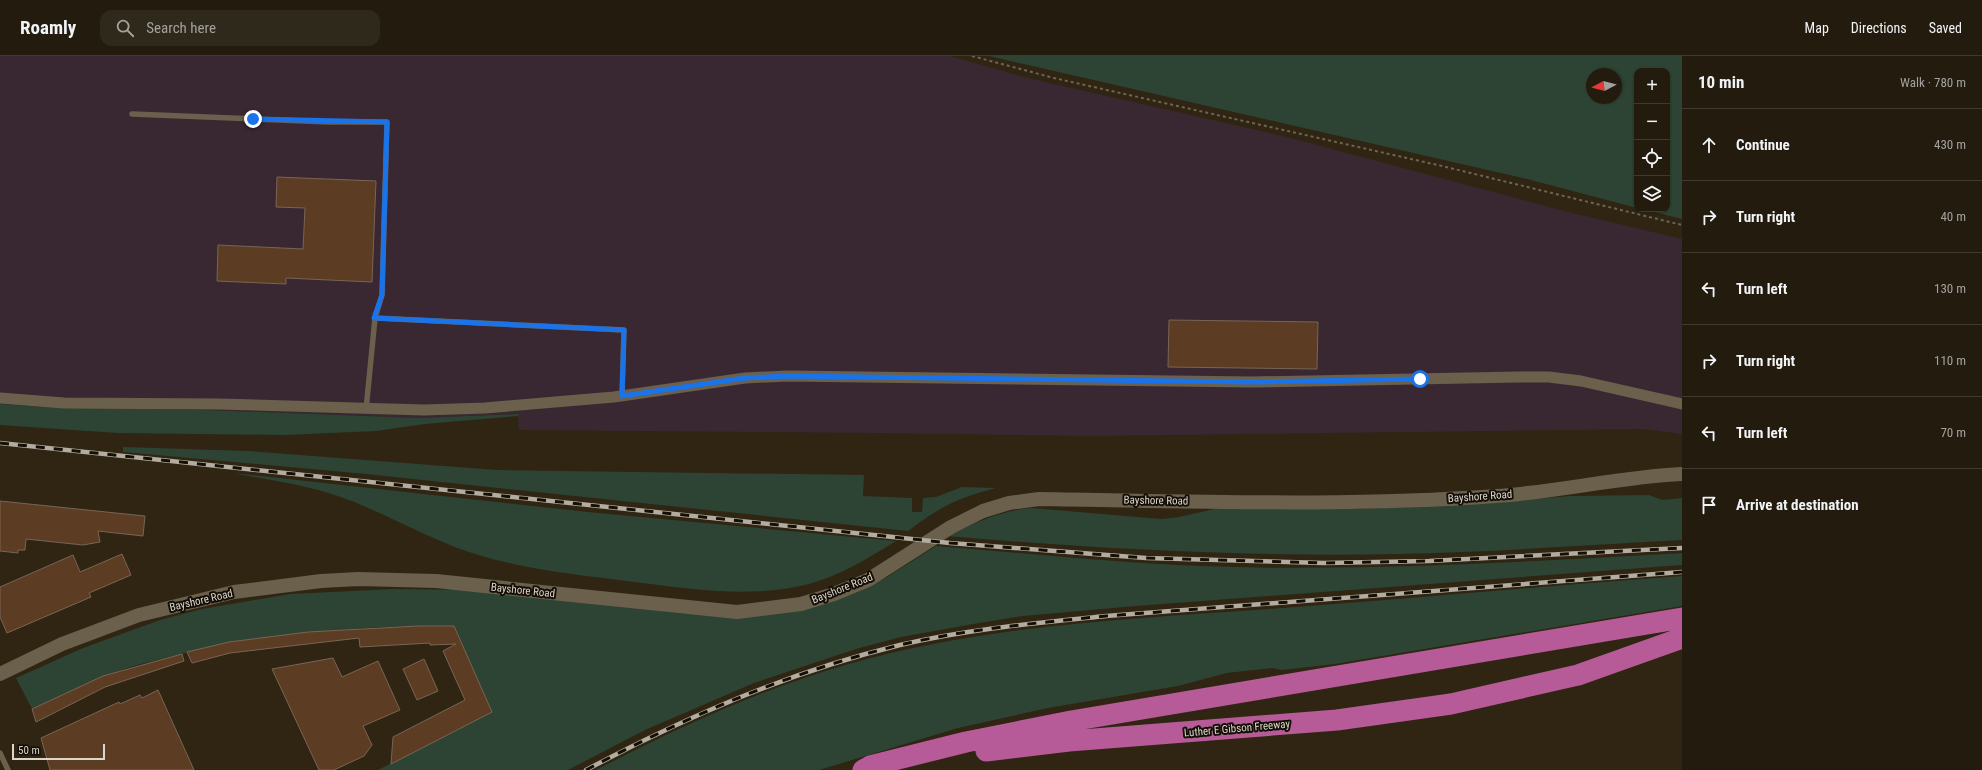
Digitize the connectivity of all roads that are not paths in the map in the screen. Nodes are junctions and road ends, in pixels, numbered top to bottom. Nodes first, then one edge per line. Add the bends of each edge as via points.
1 (132, 114) dead end
2 (374, 318) junction
3 (622, 396) junction
4 (0, 398) edge
5 (1682, 404) edge
6 (366, 410) junction
7 (1682, 474) edge
8 (1682, 618) edge
9 (1682, 638) edge
10 (0, 674) edge
11 (0, 753) edge
12 (8, 770) edge
13 (863, 770) edge
14 (895, 770) edge

1 - 2 lane via 387,122 382,295
2 - 3 lane via 624,330
2 - 6 lane
3 - 5 street via 745,378 787,376 1245,382 1549,377 1581,381
3 - 6 street via 485,408
4 - 6 street via 64,403 219,404
7 - 10 street, Bayshore Road via 1647,476 1496,496 1419,500 1323,502 1039,499 1010,503 982,511 951,527 868,580 841,591 801,604 737,612 436,581 358,579 282,585 199,599 139,615 62,644
8 - 13 highway via 1071,721 966,742 870,766
9 - 14 highway, Luther E Gibson Freeway via 1578,675 1508,692 1395,713 1006,748
11 - 12 lane

